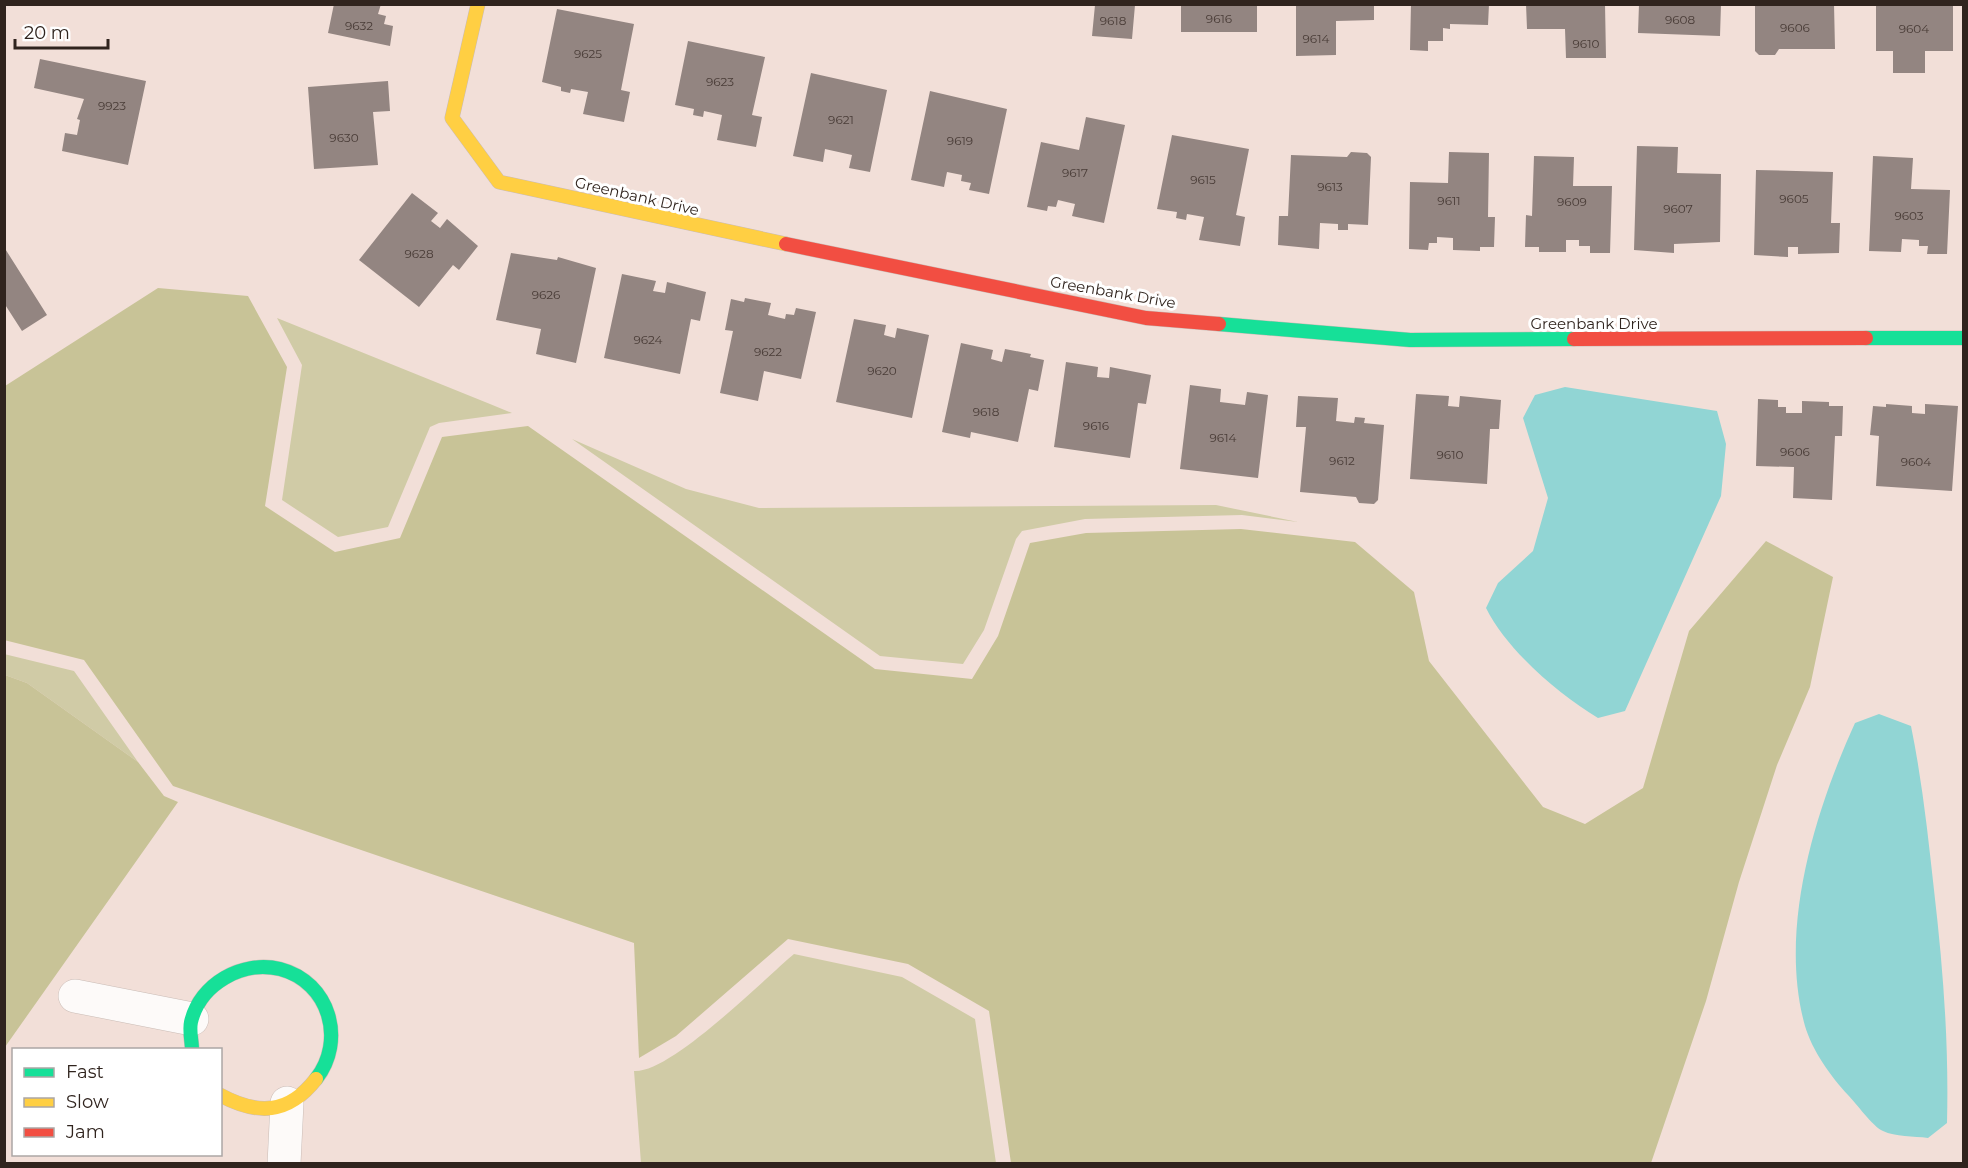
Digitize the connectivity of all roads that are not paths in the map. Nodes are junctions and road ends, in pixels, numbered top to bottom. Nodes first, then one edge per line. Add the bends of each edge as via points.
1 (477, 4) edge
2 (1964, 338) edge
3 (75, 996) dead end
4 (192, 1034) edge
5 (222, 1096) edge
6 (287, 1103) junction
7 (284, 1164) edge

1 - 2 street, Greenbank Drive via 452,118 499,182 680,223 1146,318 1410,339
3 - 4 street
4 - 6 street via 202,997 218,980 240,969 263,966 286,970 307,981 332,1022 332,1046 326,1068 312,1088
5 - 6 street via 248,1108
6 - 7 street

